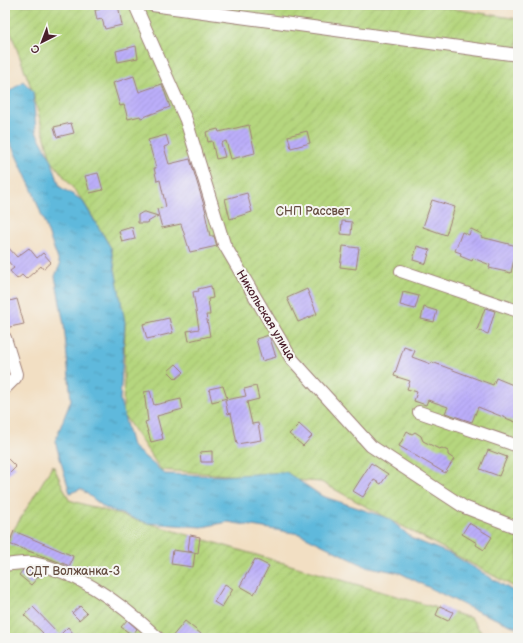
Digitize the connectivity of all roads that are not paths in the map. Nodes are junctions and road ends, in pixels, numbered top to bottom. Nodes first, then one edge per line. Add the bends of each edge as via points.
1 (135, 5) edge
2 (152, 5) edge
3 (518, 55) edge
4 (401, 271) dead end
5 (518, 311) edge
6 (5, 338) edge
7 (5, 388) edge
8 (419, 412) dead end
9 (518, 446) edge
10 (518, 528) edge
11 (6, 567) edge
12 (158, 638) edge

1 - 10 street, Никольская улица via 186,120 224,244 290,358 371,446 464,507
2 - 3 street
4 - 5 street
6 - 7 street via 16,374
8 - 9 street
11 - 12 street via 31,563 69,574 111,600

